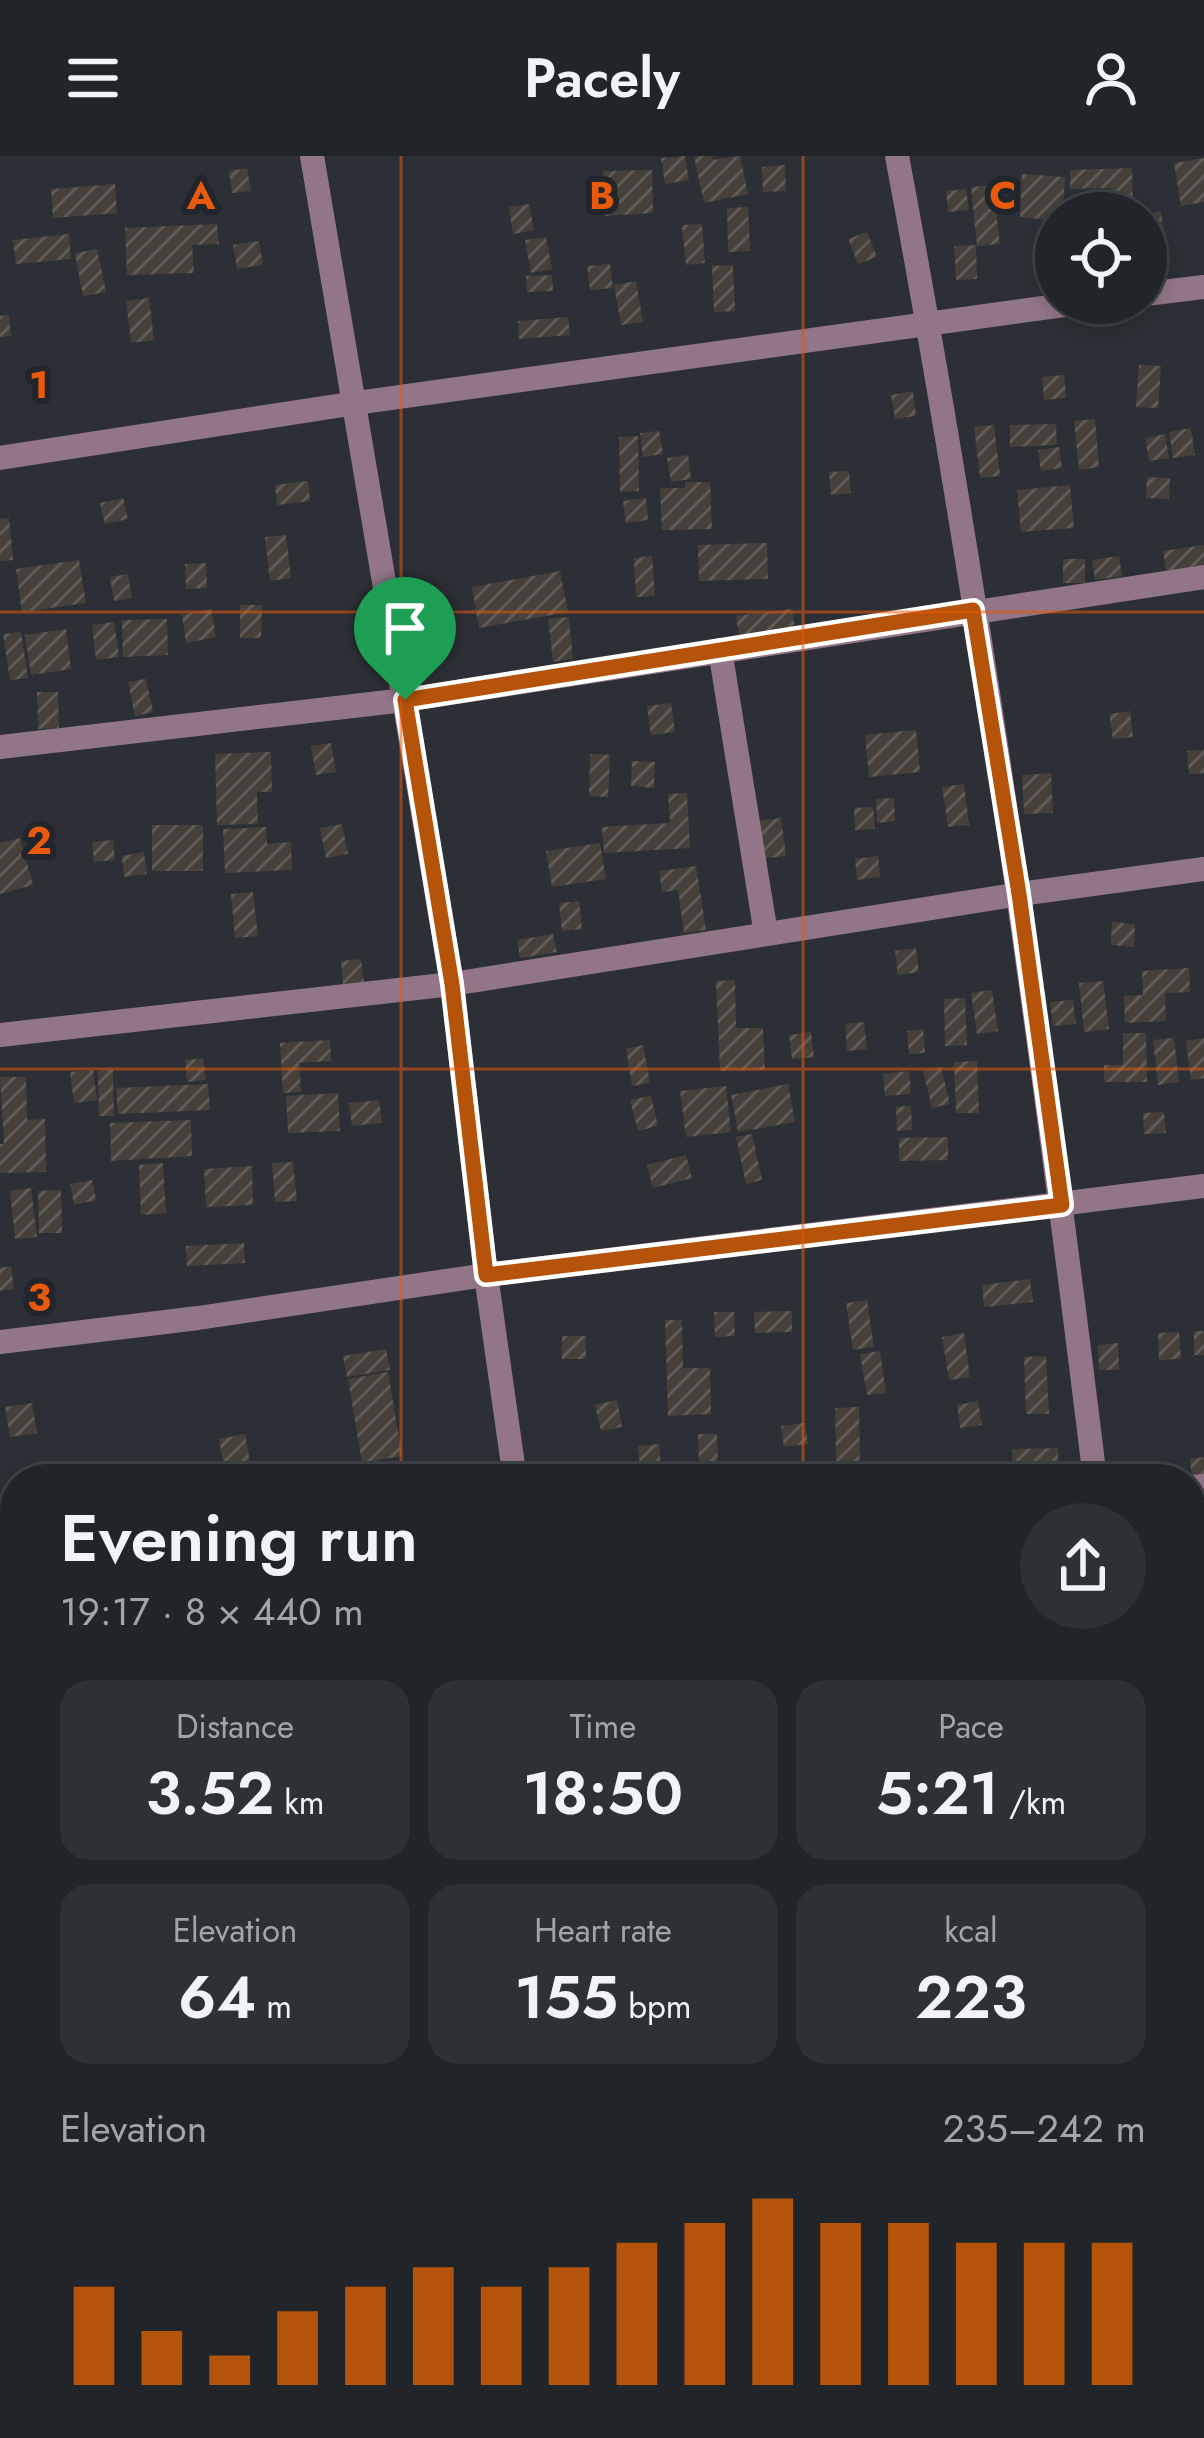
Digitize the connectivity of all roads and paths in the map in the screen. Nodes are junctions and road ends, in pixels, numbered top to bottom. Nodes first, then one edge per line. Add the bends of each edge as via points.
1 (312, 156) edge
2 (897, 156) edge
3 (1204, 286) edge
4 (1167, 291) edge
5 (1035, 309) edge
6 (928, 323) junction
7 (356, 403) junction
8 (0, 458) edge
9 (1204, 577) edge
10 (973, 610) junction
11 (720, 650) junction
12 (405, 700) junction
13 (0, 747) edge
14 (1204, 869) edge
15 (1019, 894) junction
16 (766, 934) junction
17 (452, 984) junction
18 (0, 1035) edge
19 (1204, 1186) edge
20 (1062, 1205) junction
21 (486, 1275) junction
22 (0, 1342) edge
23 (513, 1464) edge
24 (1093, 1464) edge

1 - 7 street
2 - 6 street
3 - 4 street
5 - 6 street
6 - 7 street
6 - 10 street
7 - 8 street
7 - 12 street
9 - 10 street
10 - 11 street
10 - 15 street
11 - 12 street
11 - 16 street
12 - 13 street
12 - 17 street
14 - 15 street
15 - 16 street
15 - 20 street
16 - 17 street
17 - 18 street
17 - 21 street
19 - 20 street
20 - 21 street
20 - 24 street
21 - 22 street
21 - 23 street

